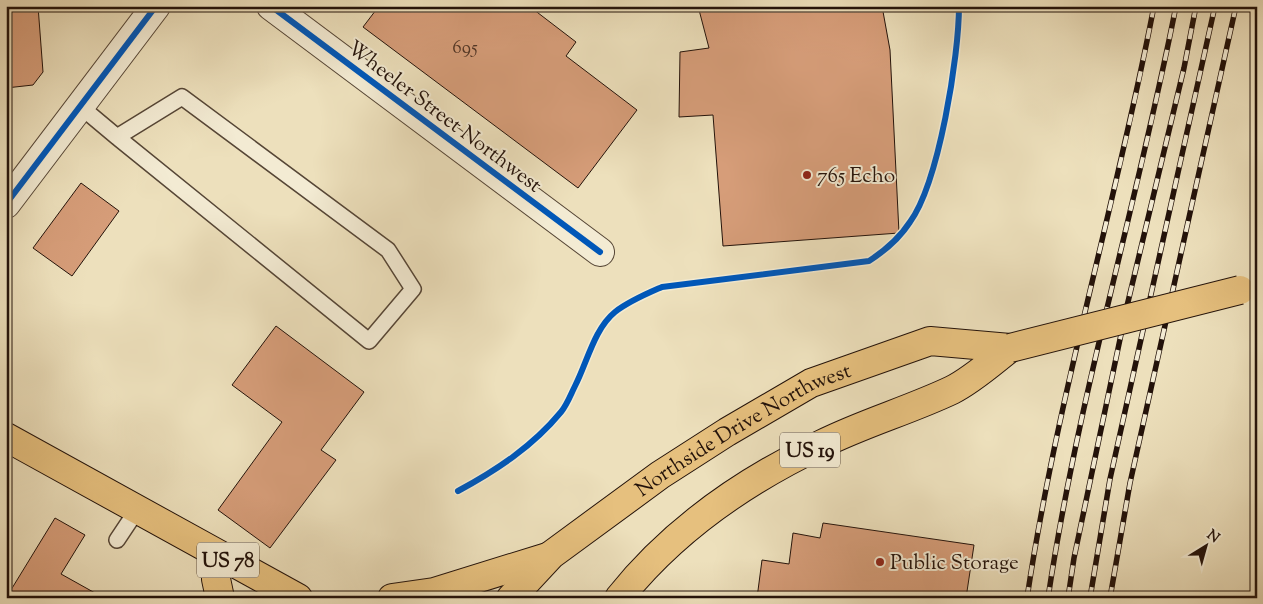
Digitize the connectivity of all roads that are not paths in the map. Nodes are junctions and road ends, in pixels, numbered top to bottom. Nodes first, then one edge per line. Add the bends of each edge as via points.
1 (156, 6) edge
2 (271, 6) edge
3 (80, 106) junction
4 (117, 137) junction
5 (6, 204) edge
6 (600, 252) dead end
7 (1248, 288) edge
8 (1010, 348) junction
9 (6, 437) edge
10 (148, 516) junction
11 (117, 540) dead end
12 (551, 555) junction
13 (218, 588) edge
14 (236, 598) edge
15 (298, 598) edge
16 (392, 598) edge
17 (511, 598) edge
18 (619, 598) edge

1 - 3 street
2 - 6 street, Wheeler Street Northwest
3 - 4 lane
3 - 5 street
4 - 4 lane via 182,97 388,250 412,289 369,342
7 - 8 main road, Northside Drive Northwest / US 19, bridge
8 - 12 main road, Northside Drive Northwest / US 19 via 930,341 811,384 726,432 660,475
8 - 18 main road, Northside Drive Northwest / US 19 via 953,390 822,444 715,505 667,544
9 - 10 main road, US 78
10 - 11 lane
10 - 13 main road, US 78
10 - 15 main road, US 78
12 - 16 main road via 434,592
12 - 17 main road, Northside Drive Northwest / US 19
13 - 14 main road

